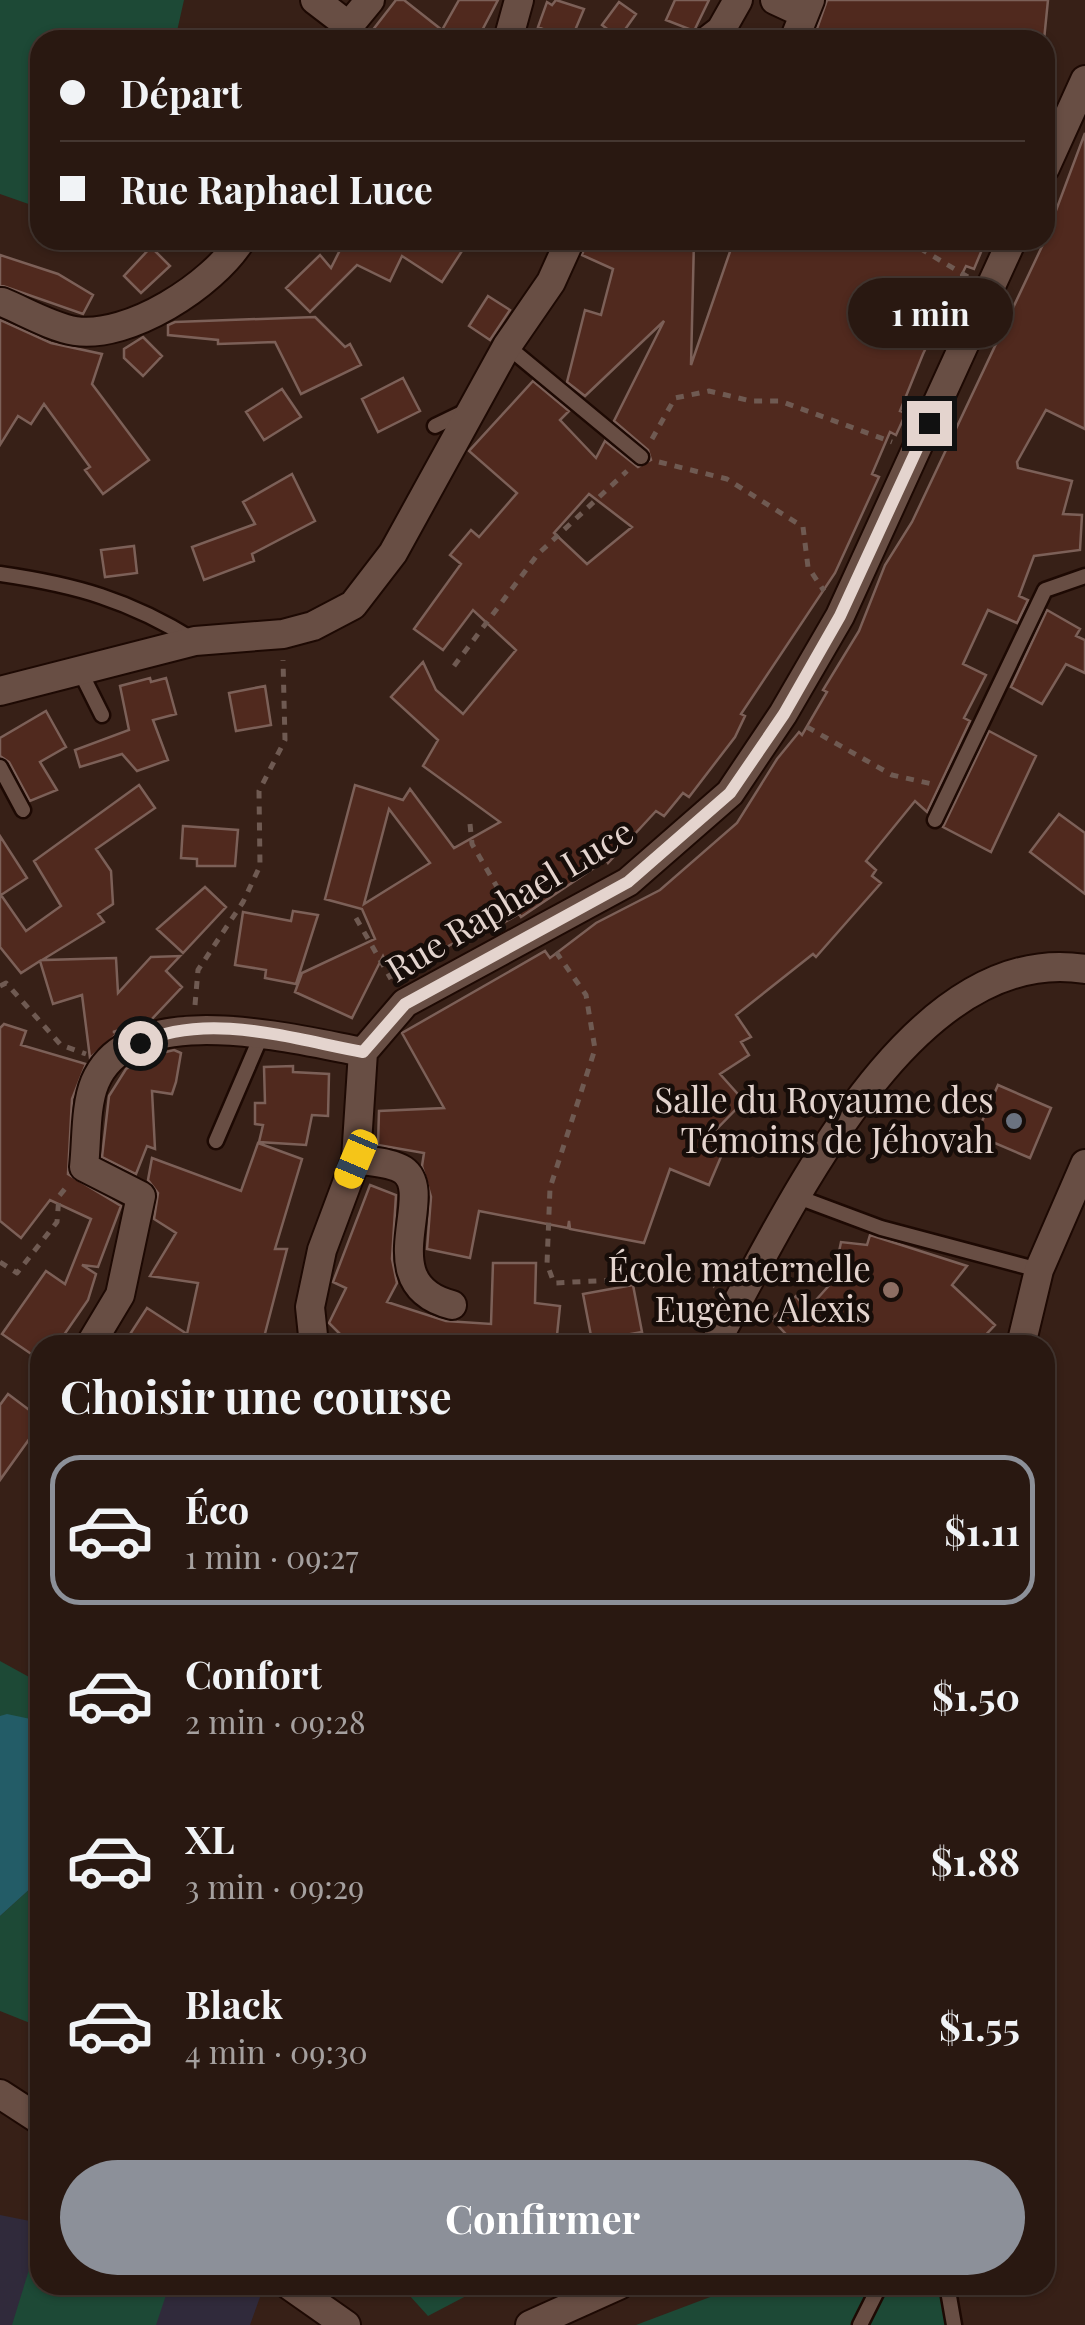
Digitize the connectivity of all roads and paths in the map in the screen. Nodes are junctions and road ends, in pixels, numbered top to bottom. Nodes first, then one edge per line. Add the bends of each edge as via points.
1 (316, 0) edge
2 (370, 0) edge
3 (519, 0) edge
4 (738, 0) edge
5 (775, 0) edge
6 (803, 18) edge
7 (341, 30) edge
8 (345, 30) edge
9 (511, 30) edge
10 (721, 30) edge
11 (1085, 80) edge
12 (1055, 146) edge
13 (230, 250) edge
14 (566, 250) edge
15 (923, 250) edge
16 (1007, 250) edge
17 (989, 290) junction
18 (2, 302) edge
19 (507, 346) junction
20 (476, 406) junction
21 (435, 426) dead end
22 (914, 456) junction
23 (641, 457) junction
24 (0, 574) edge
25 (1085, 576) edge
26 (840, 616) junction
27 (283, 634) junction
28 (195, 642) junction
29 (454, 666) dead end
30 (81, 673) junction
31 (0, 690) edge
32 (784, 714) junction
33 (102, 715) dead end
34 (0, 767) edge
35 (950, 788) junction
36 (23, 810) dead end
37 (934, 820) dead end
38 (470, 824) dead end
39 (356, 918) dead end
40 (532, 931) junction
41 (1085, 969) edge
42 (0, 986) edge
43 (405, 1004) junction
44 (193, 1028) junction
45 (262, 1033) junction
46 (363, 1052) junction
47 (107, 1063) junction
48 (216, 1141) dead end
49 (356, 1159) junction
50 (1085, 1164) edge
51 (84, 1166) junction
52 (798, 1196) junction
53 (0, 1262) edge
54 (1039, 1270) junction
55 (740, 1300) junction
56 (452, 1305) dead end
57 (96, 1335) edge
58 (313, 1335) edge
59 (720, 1335) edge
60 (1024, 1335) edge
61 (0, 2094) edge
62 (30, 2114) edge
63 (303, 2295) edge
64 (597, 2295) edge
65 (875, 2295) edge
66 (949, 2295) edge
67 (346, 2325) edge
68 (530, 2325) edge
69 (860, 2325) edge
70 (954, 2325) edge

1 - 7 street
2 - 8 street
3 - 9 street
4 - 10 street
5 - 6 street
11 - 12 street
13 - 18 street via 186,296 115,328 72,331
14 - 19 street
15 - 17 path
16 - 17 street, Rue Raphael Luce
17 - 22 street, Rue Raphael Luce
19 - 20 street
19 - 23 lane
20 - 21 lane
20 - 27 street via 366,591 338,615
22 - 23 path via 887,439 780,401 709,391 676,398
22 - 26 street, Rue Raphael Luce
23 - 26 path via 727,479 803,528 808,566
23 - 29 path via 538,554
24 - 28 lane via 72,584 146,610
25 - 35 lane via 1045,590
26 - 32 street, Rue Raphael Luce
27 - 28 street
27 - 44 path via 284,740 259,791 260,866 198,970
28 - 30 street
30 - 31 street
30 - 33 lane
32 - 35 path via 892,775
32 - 40 street, Rue Raphael Luce via 730,793 696,826 628,882
34 - 36 lane
35 - 37 lane
38 - 40 path via 472,844
39 - 43 path
40 - 43 street, Rue Raphael Luce
40 - 55 path via 586,995 595,1049 550,1188 547,1264 554,1284 696,1276
41 - 52 street via 1016,973 984,986 912,1037 852,1106
42 - 47 path via 6,983 62,1044
43 - 46 street, Rue Raphael Luce
44 - 45 street
44 - 47 street via 161,1033
45 - 46 street
45 - 48 lane
46 - 49 street
47 - 51 street via 92,1089
49 - 56 street via 408,1174 410,1264 427,1295
49 - 58 street via 322,1250 310,1307
50 - 54 street
51 - 53 path via 59,1196 57,1222 17,1272
51 - 57 street via 140,1196 120,1295
52 - 54 lane via 881,1228
52 - 55 street
54 - 60 street
55 - 59 street
61 - 62 street
63 - 67 street
64 - 68 street
65 - 69 lane
66 - 70 lane

